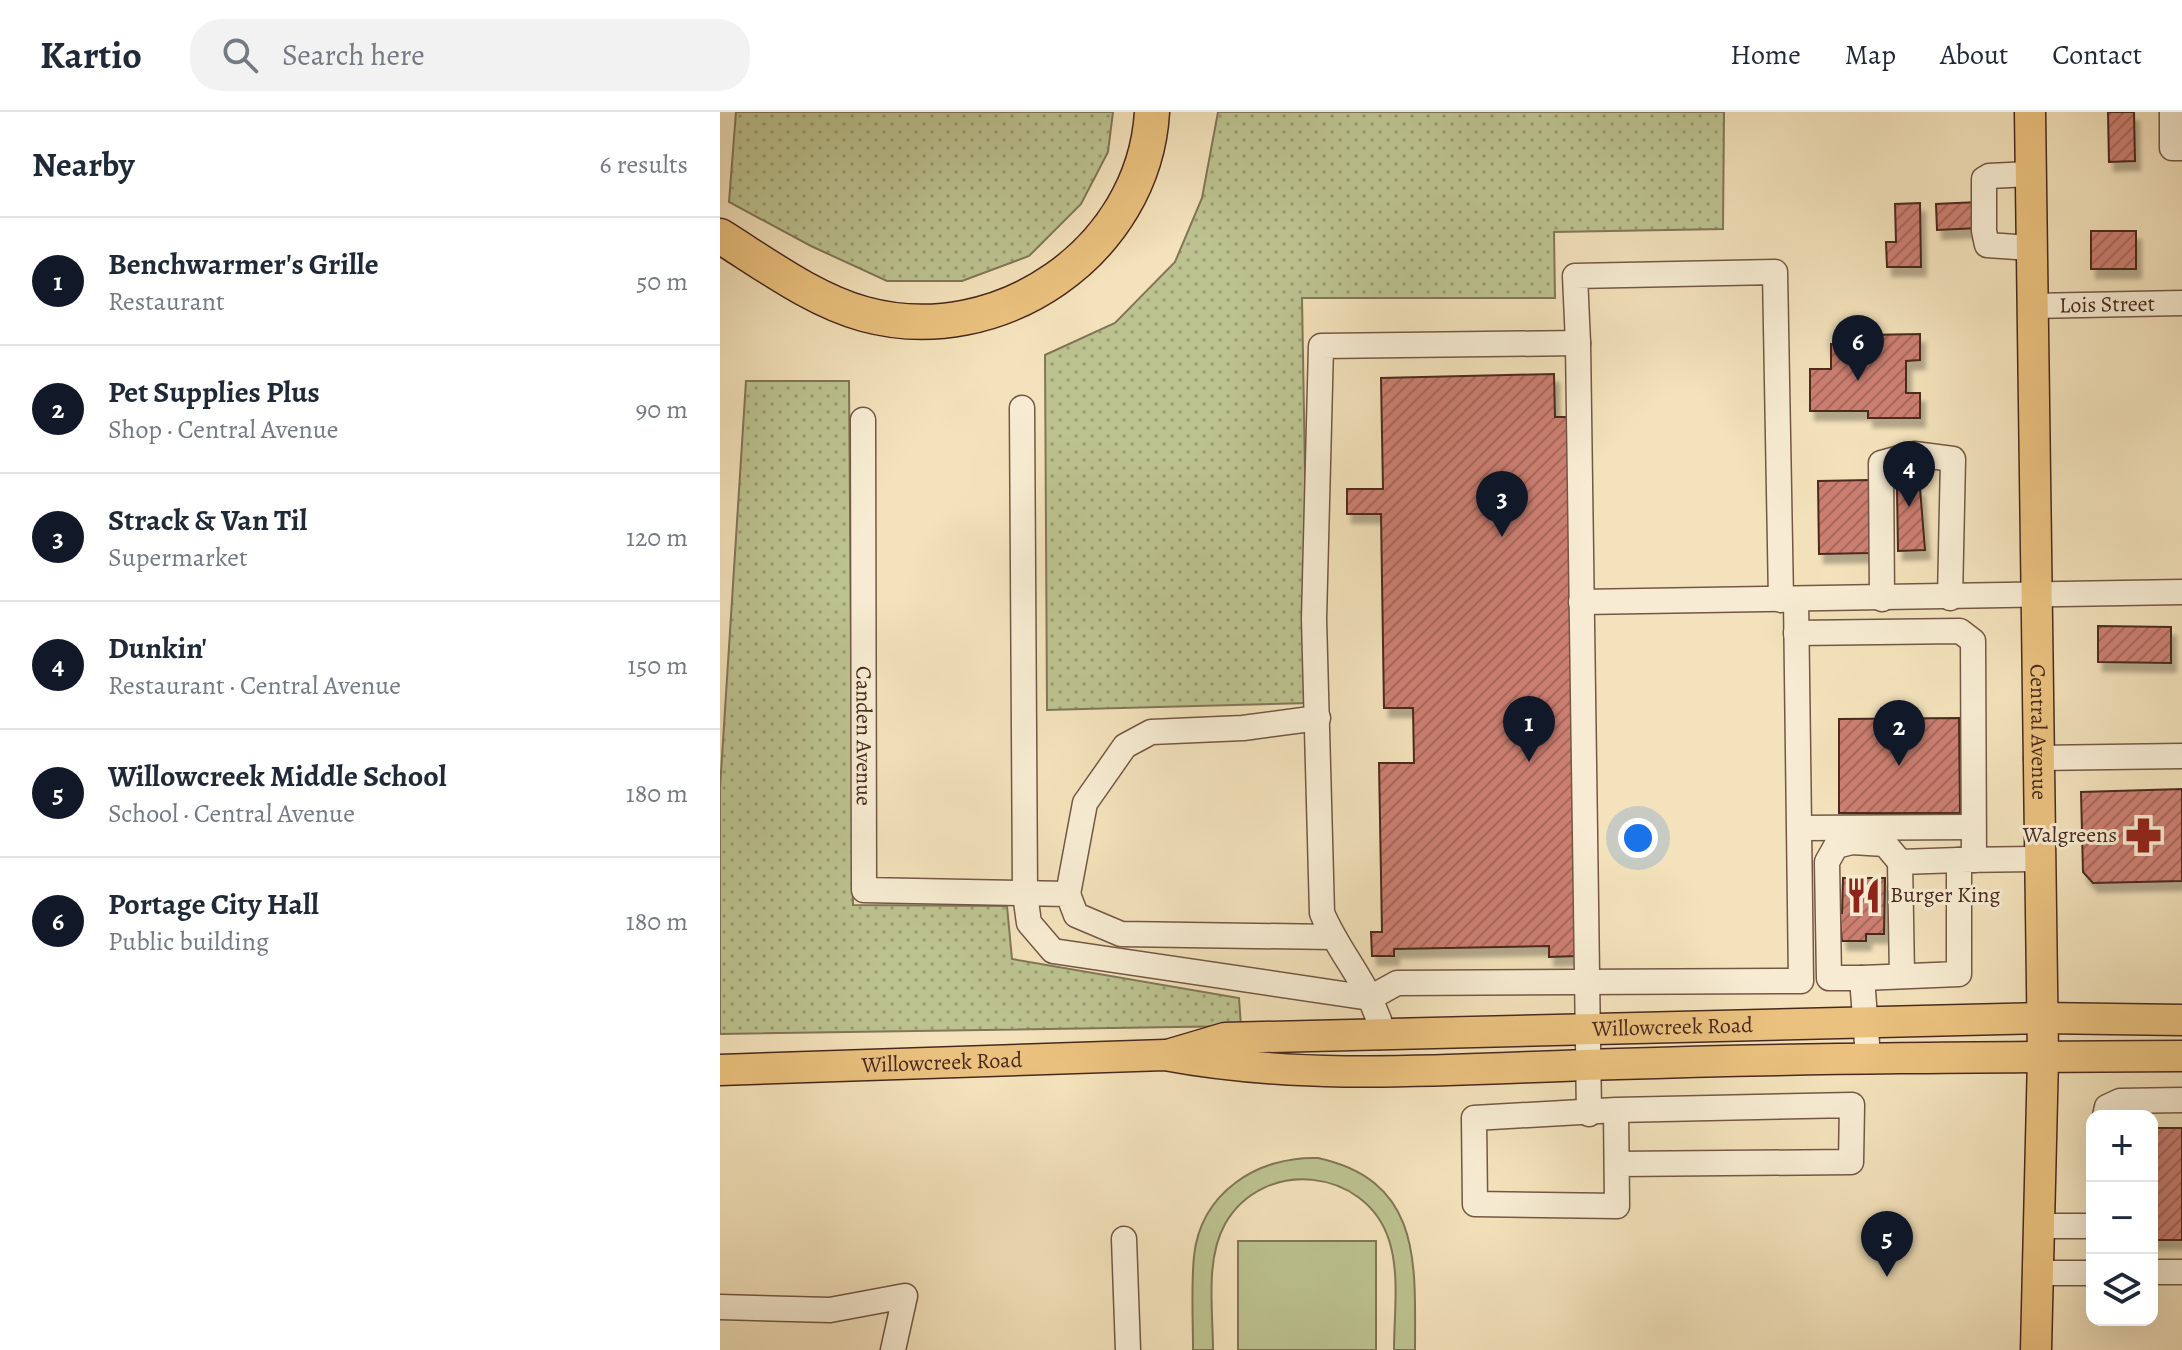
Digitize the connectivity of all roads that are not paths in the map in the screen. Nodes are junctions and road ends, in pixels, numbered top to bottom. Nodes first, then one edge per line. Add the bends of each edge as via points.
1 (1131, 112) edge
2 (1152, 112) edge
3 (2030, 112) edge
4 (2172, 112) edge
5 (2182, 148) edge
6 (2030, 174) junction
7 (720, 214) edge
8 (720, 236) edge
9 (2031, 248) junction
10 (768, 254) junction
11 (2182, 303) edge
12 (2031, 306) junction
13 (1578, 343) junction
14 (1022, 408) dead end
15 (863, 420) dead end
16 (2182, 592) edge
17 (2034, 597) junction
18 (1950, 598) junction
19 (1882, 599) junction
20 (1788, 600) junction
21 (1581, 602) junction
22 (1796, 633) junction
23 (1318, 718) junction
24 (2182, 756) edge
25 (2036, 758) junction
26 (1973, 827) junction
27 (1800, 828) junction
28 (2037, 859) junction
29 (1966, 860) junction
30 (1900, 862) junction
31 (1025, 894) junction
32 (1068, 894) junction
33 (1332, 937) junction
34 (1902, 976) junction
35 (1862, 978) junction
36 (1584, 985) junction
37 (1370, 998) junction
38 (2042, 1018) junction
39 (2182, 1020) edge
40 (1867, 1022) junction
41 (1586, 1029) junction
42 (1379, 1037) junction
43 (1165, 1055) junction
44 (2182, 1056) edge
45 (1868, 1057) junction
46 (2043, 1057) junction
47 (1587, 1065) junction
48 (723, 1070) edge
49 (2182, 1100) edge
50 (1616, 1110) junction
51 (2106, 1110) edge
52 (1589, 1114) junction
53 (1618, 1164) junction
54 (2038, 1226) junction
55 (2086, 1226) edge
56 (1124, 1239) dead end
57 (2158, 1272) edge
58 (2182, 1272) edge
59 (2037, 1273) junction
60 (2086, 1273) edge
61 (720, 1307) edge
62 (893, 1350) edge
63 (1128, 1350) edge
64 (2036, 1350) edge

1 - 10 highway via 1116,178 1096,216 1068,245 990,291 925,299 873,293
2 - 10 highway via 1146,156 1115,224 1081,260 1040,291 993,313 935,321 865,314 833,302
3 - 6 main road, Central Avenue
4 - 5 street via 2172,148
6 - 9 main road, Central Avenue
6 - 9 street via 1989,176 1983,189 1987,245
7 - 10 highway
8 - 10 highway
9 - 12 main road, Central Avenue
11 - 12 street, Lois Street
12 - 17 main road, Central Avenue
13 - 20 street via 1575,276 1775,272
13 - 21 street
13 - 23 street via 1321,346 1314,619
14 - 31 street
15 - 31 street, Canden Avenue via 864,890
16 - 17 street
17 - 18 street
17 - 25 main road, Central Avenue
18 - 19 street
18 - 19 street via 1953,459 1914,454 1881,463
19 - 20 street
20 - 21 street
20 - 22 street
21 - 36 street
22 - 26 street via 1960,631 1973,641
22 - 27 street
23 - 32 street via 1151,732 1125,746 1085,803
23 - 33 street via 1322,913
24 - 25 street
25 - 28 main road, Central Avenue
26 - 27 street
26 - 29 street
27 - 36 street via 1801,981
28 - 29 street
28 - 38 main road, Central Avenue
29 - 30 street
29 - 34 street via 1959,974
30 - 34 street
30 - 35 street via 1885,844 1870,842 1836,846 1827,862 1829,978
31 - 32 street
31 - 37 street via 1029,923 1053,951
32 - 33 street via 1076,915 1121,934
33 - 37 street
34 - 35 street
35 - 40 street
36 - 37 street via 1397,983
36 - 41 street
37 - 42 street
38 - 39 main road, Willowcreek Road
38 - 40 main road, Willowcreek Road
38 - 46 main road, Central Avenue
40 - 41 main road, Willowcreek Road
40 - 45 street
41 - 42 main road, Willowcreek Road
41 - 47 street
42 - 43 main road, Willowcreek Road via 1225,1038
43 - 47 main road, Willowcreek Road via 1231,1068 1389,1072
43 - 48 main road, Willowcreek Road
44 - 46 main road, Willowcreek Road
45 - 46 main road, Willowcreek Road
45 - 47 main road, Willowcreek Road
46 - 54 main road, Central Avenue
47 - 52 street
49 - 51 street via 2120,1101
50 - 52 street
50 - 53 street
50 - 53 street via 1852,1105 1851,1162
52 - 53 street via 1474,1118 1475,1204 1617,1206
54 - 55 street
54 - 59 main road, Central Avenue
56 - 63 street
57 - 58 street
59 - 60 street
59 - 64 main road, Central Avenue
61 - 62 street via 830,1310 905,1296

